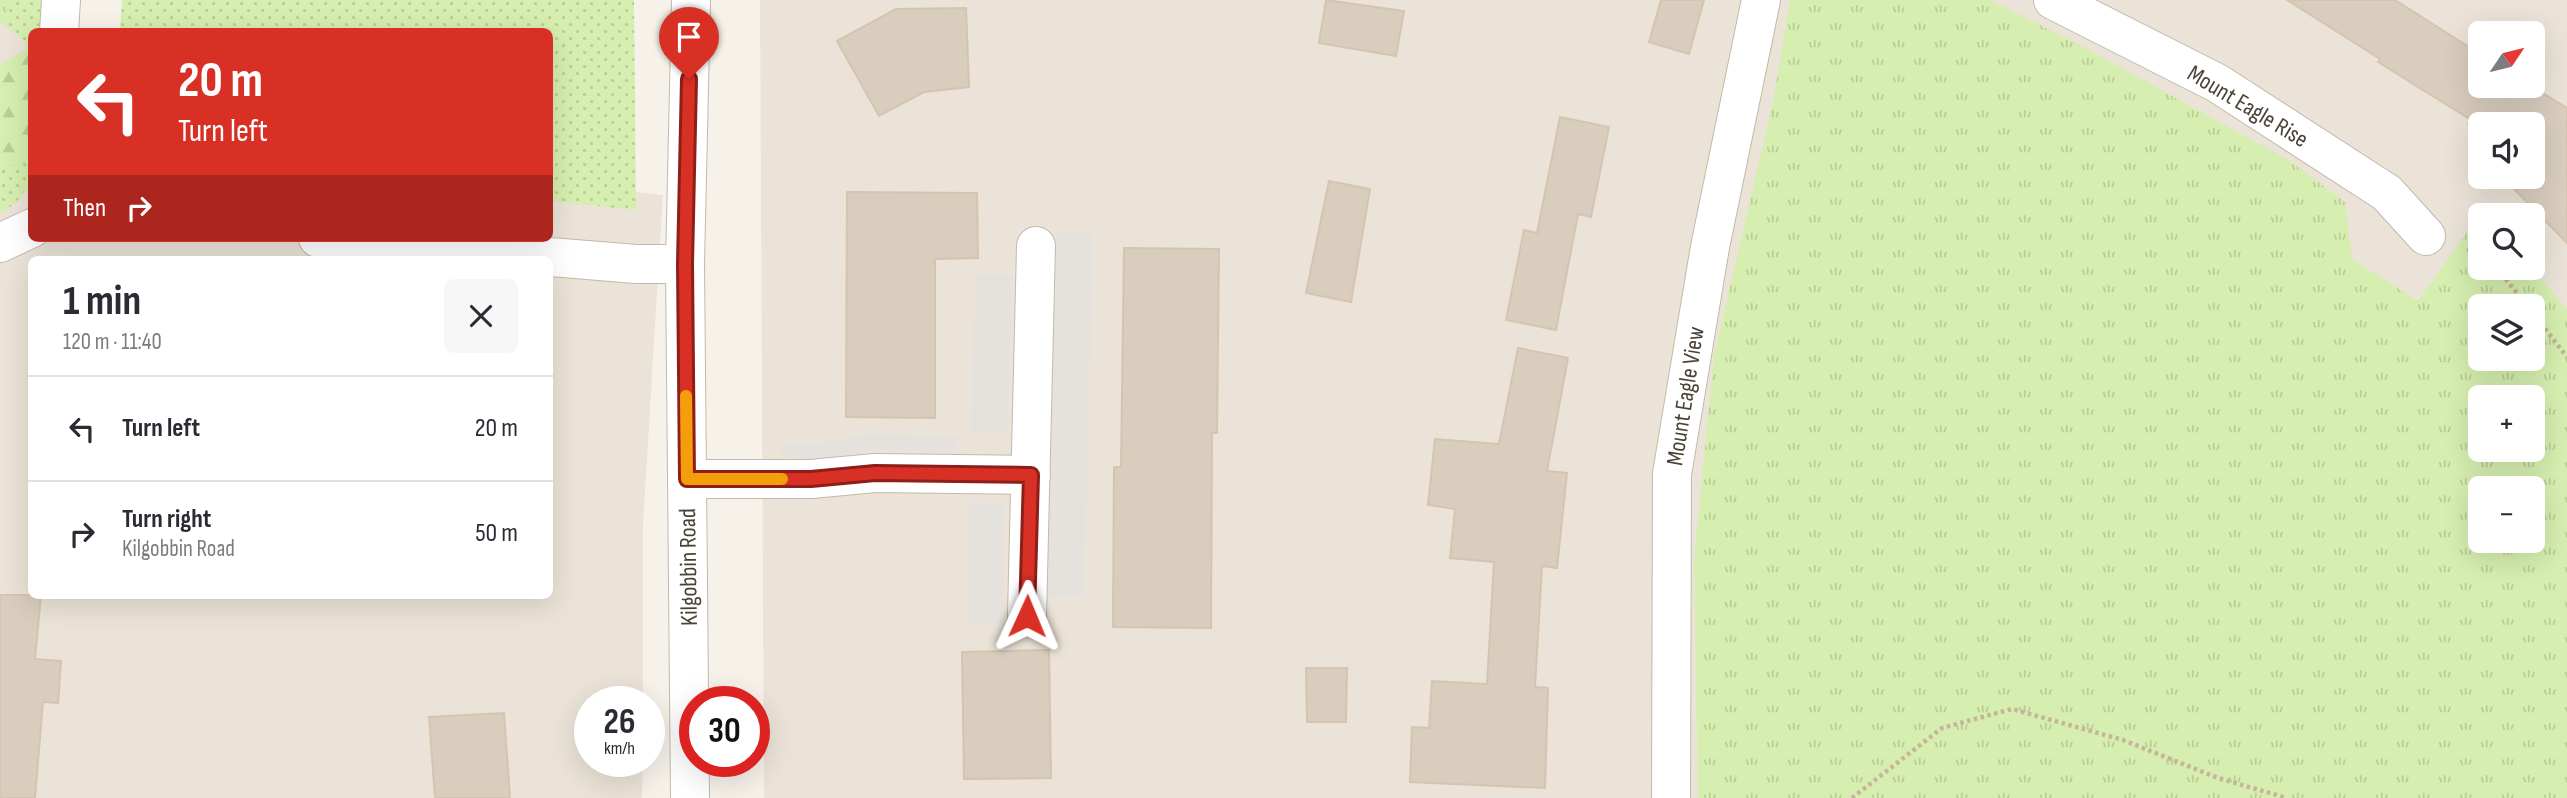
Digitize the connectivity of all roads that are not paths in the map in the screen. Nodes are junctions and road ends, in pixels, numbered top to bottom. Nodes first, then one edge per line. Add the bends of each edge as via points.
1 (61, 0) edge
2 (691, 0) edge
3 (1761, 0) edge
4 (2053, 0) edge
5 (59, 28) edge
6 (28, 230) edge
7 (2426, 236) dead end
8 (366, 242) edge
9 (0, 243) edge
10 (1036, 246) dead end
11 (538, 256) edge
12 (553, 257) edge
13 (685, 264) junction
14 (1031, 475) junction
15 (687, 479) junction
16 (1027, 616) dead end
17 (690, 798) edge
18 (1671, 798) edge

1 - 5 street
2 - 13 street, Kilgobbin Road
3 - 18 street, Mount Eagle View via 1710,247 1672,474
4 - 7 street, Mount Eagle Rise via 2217,83 2387,193
6 - 9 street
8 - 11 street
10 - 14 street
12 - 13 street
13 - 15 street, Kilgobbin Road
14 - 15 street via 875,473 811,479
14 - 16 street
15 - 17 street, Kilgobbin Road

